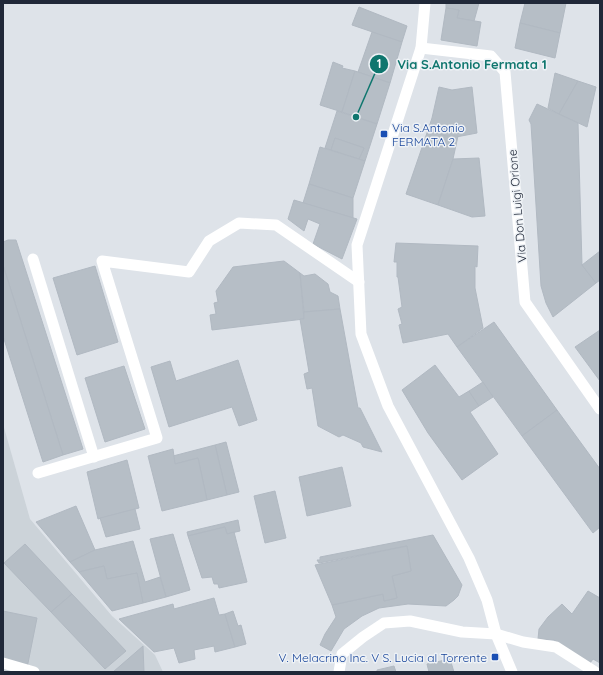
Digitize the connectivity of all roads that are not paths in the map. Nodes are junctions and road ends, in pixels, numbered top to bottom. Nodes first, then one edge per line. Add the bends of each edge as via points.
1 (424, 3) edge
2 (421, 48) junction
3 (33, 259) dead end
4 (359, 282) junction
5 (600, 409) edge
6 (94, 457) junction
7 (38, 473) dead end
8 (496, 634) junction
9 (3, 663) edge
10 (34, 672) edge
11 (339, 672) edge
12 (512, 672) edge
13 (595, 672) edge

1 - 2 street
2 - 4 street via 357,245
2 - 5 street, Via Don Luigi Orione via 491,56 505,72 525,302
3 - 6 street
4 - 6 street via 276,225 239,223 209,242 189,272 102,261 157,438
4 - 8 street via 362,334 388,406 469,558 487,600
6 - 7 street
8 - 11 street via 462,632 410,621 384,623 342,654
8 - 12 street
8 - 13 street via 523,642 556,647
9 - 10 street

